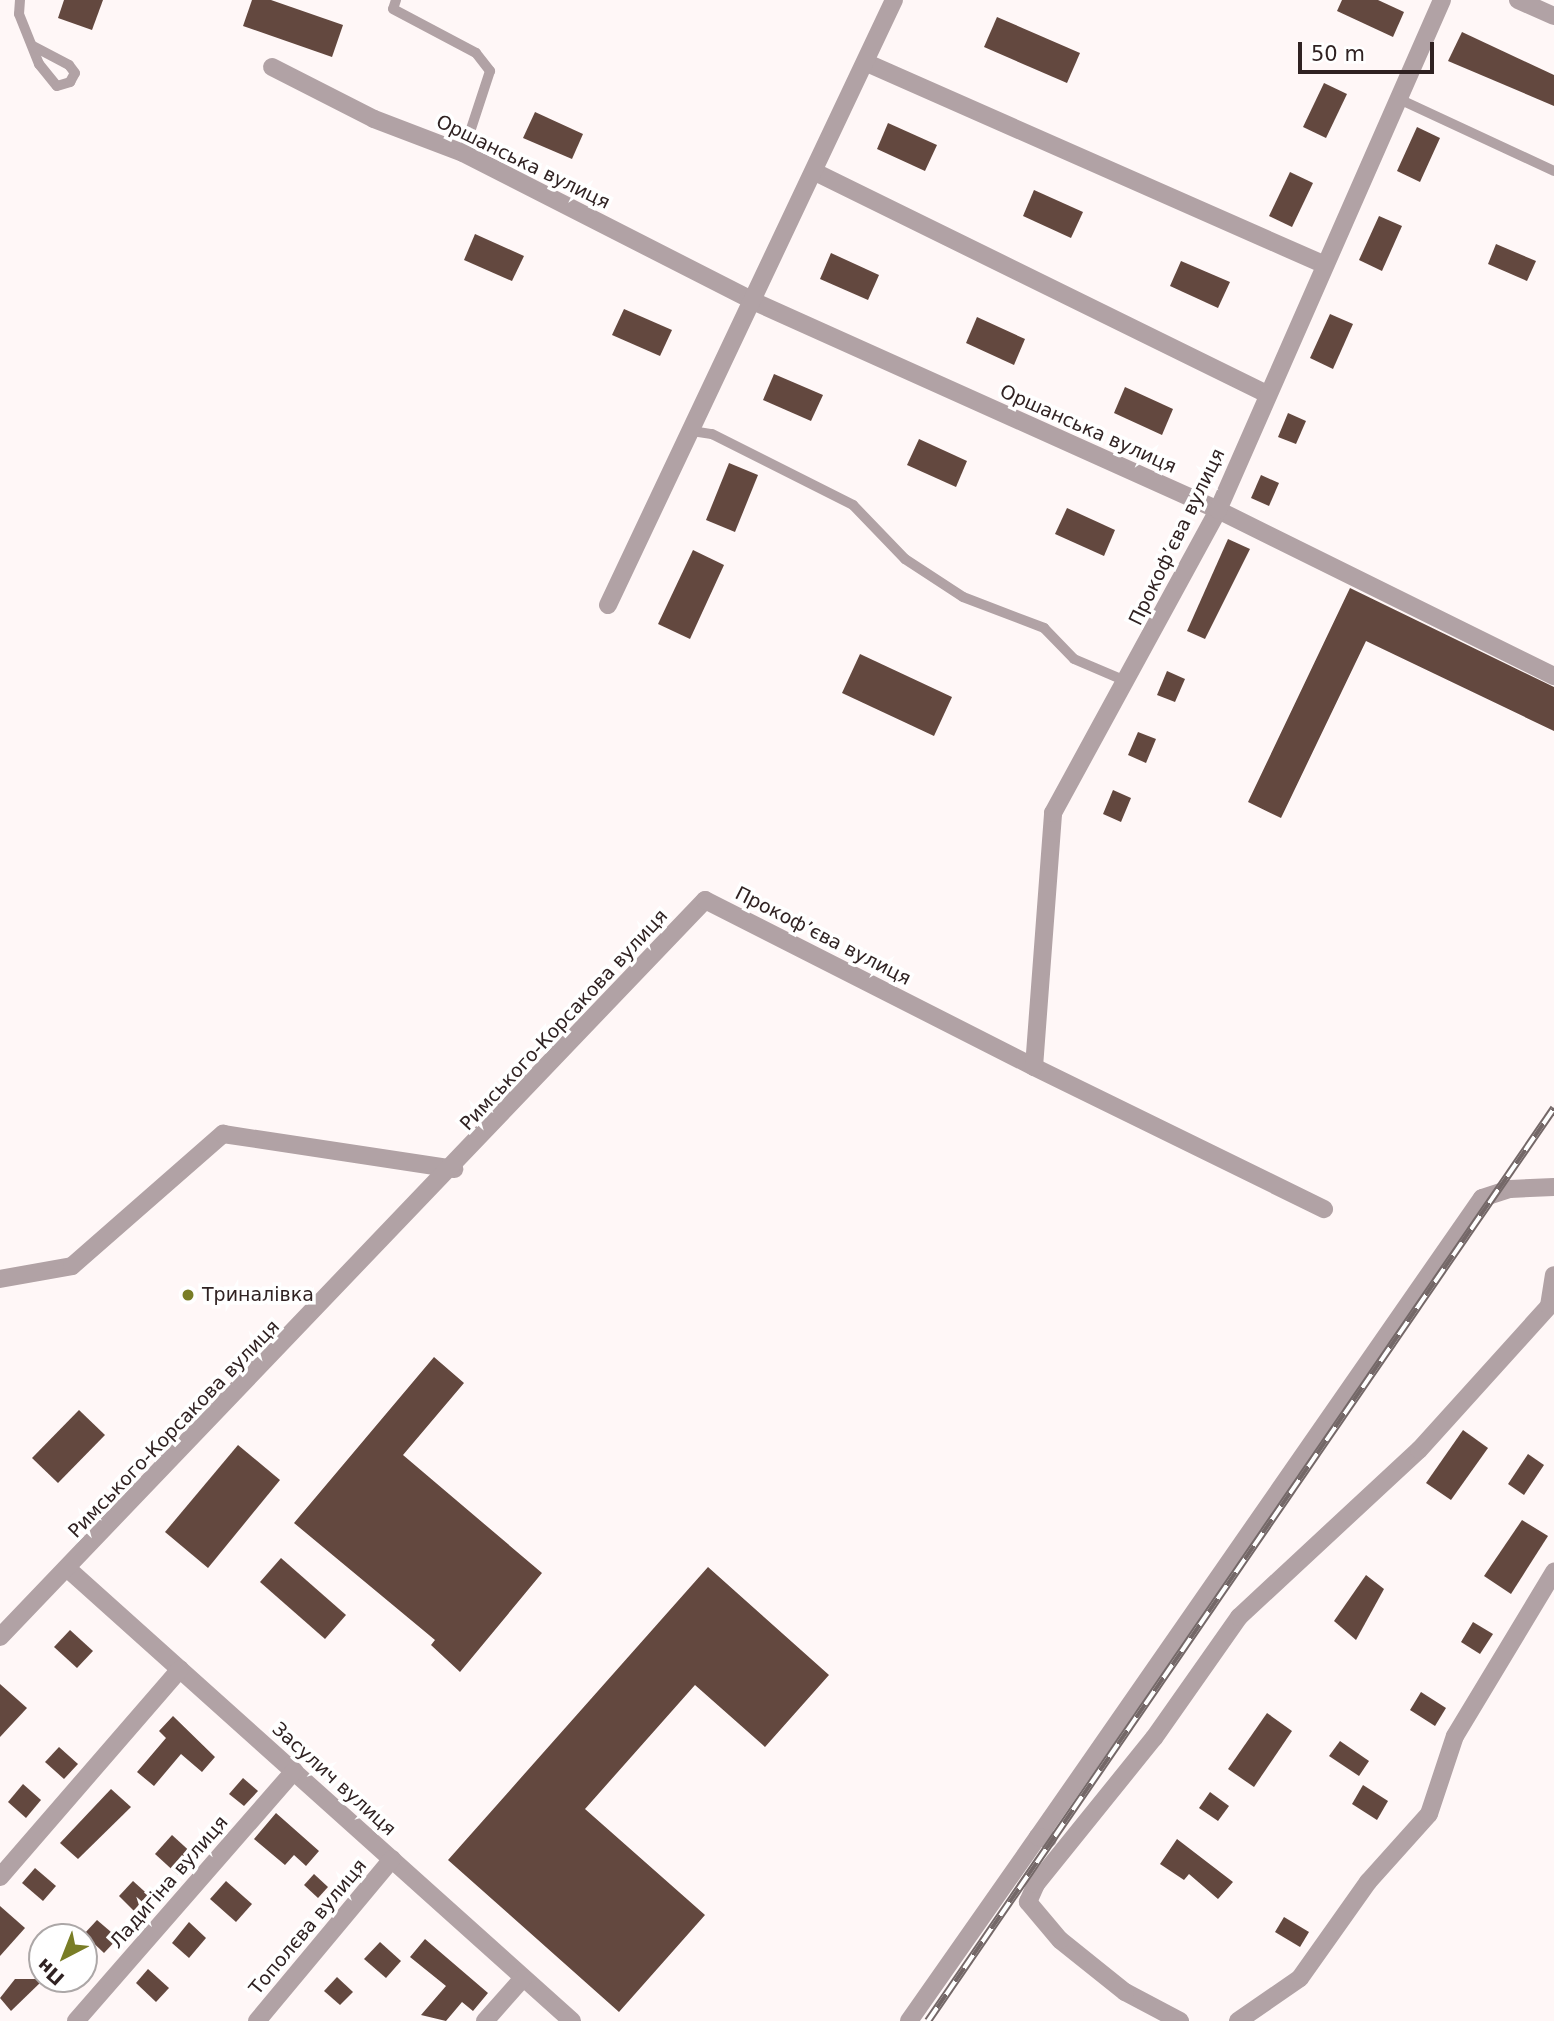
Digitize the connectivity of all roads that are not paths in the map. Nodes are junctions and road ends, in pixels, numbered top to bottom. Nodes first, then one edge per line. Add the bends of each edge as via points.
1 (20, 0) edge
2 (396, 0) edge
3 (894, 0) edge
4 (1442, 0) edge
5 (1518, 0) edge
6 (1554, 16) edge
7 (33, 46) dead end
8 (867, 63) junction
9 (272, 67) dead end
10 (1399, 99) junction
11 (463, 153) junction
12 (1554, 171) edge
13 (816, 172) junction
14 (1322, 264) junction
15 (752, 301) junction
16 (1267, 394) junction
17 (692, 431) junction
18 (1218, 510) junction
19 (608, 605) dead end
20 (1554, 676) edge
21 (1128, 682) junction
22 (705, 900) joint
23 (1034, 1067) junction
24 (454, 1169) junction
25 (1554, 1187) edge
26 (1324, 1209) dead end
27 (1554, 1275) edge
28 (0, 1279) edge
29 (1552, 1308) edge
30 (68, 1569) junction
31 (1554, 1572) edge
32 (4, 1626) edge
33 (180, 1669) junction
34 (294, 1771) junction
35 (1038, 1838) junction
36 (1069, 1841) junction
37 (392, 1859) junction
38 (0, 1877) edge
39 (523, 1978) junction
40 (76, 2021) edge
41 (257, 2021) edge
42 (485, 2021) edge
43 (572, 2021) edge
44 (909, 2021) edge
45 (1180, 2021) edge
46 (1238, 2021) edge

1 - 7 lane via 19,14
2 - 11 lane via 393,9 476,53 490,71
3 - 8 street
4 - 10 street, Прокоф’єва вулиця
5 - 6 street
8 - 13 street
8 - 14 street
9 - 11 street, Оршанська вулиця via 374,119
10 - 12 lane
10 - 14 street, Прокоф’єва вулиця
11 - 15 street, Оршанська вулиця
13 - 15 street
13 - 16 street
14 - 16 street, Прокоф’єва вулиця
15 - 17 street
15 - 18 street, Оршанська вулиця
16 - 18 street, Прокоф’єва вулиця
17 - 19 street
17 - 21 lane via 712,433 853,505 905,559 952,590 1044,628 1074,659
18 - 20 street, Оршанська вулиця
18 - 21 street, Прокоф’єва вулиця
21 - 23 street, Прокоф’єва вулиця via 1053,813
22 - 23 street, Прокоф’єва вулиця
22 - 24 street, Римського-Корсакова вулиця
23 - 26 street, Прокоф’єва вулиця
24 - 28 street via 223,1134 72,1266
24 - 30 street, Римського-Корсакова вулиця
25 - 35 street via 1510,1189 1482,1198
27 - 29 street
29 - 36 street via 1391,1480 1239,1617 1154,1738
30 - 32 street, Римського-Корсакова вулиця
30 - 33 street, Засулич вулиця
31 - 46 street via 1455,1736 1429,1814 1368,1882 1300,1978
33 - 34 street, Засулич вулиця
33 - 38 street
34 - 37 street, Засулич вулиця
34 - 40 street, Ладигіна вулиця
35 - 36 street
35 - 44 street
36 - 45 street via 1036,1884 1028,1902 1033,1912 1125,1992
37 - 39 street, Засулич вулиця
37 - 41 street, Тополєва вулиця
39 - 42 street
39 - 43 street, Засулич вулиця

